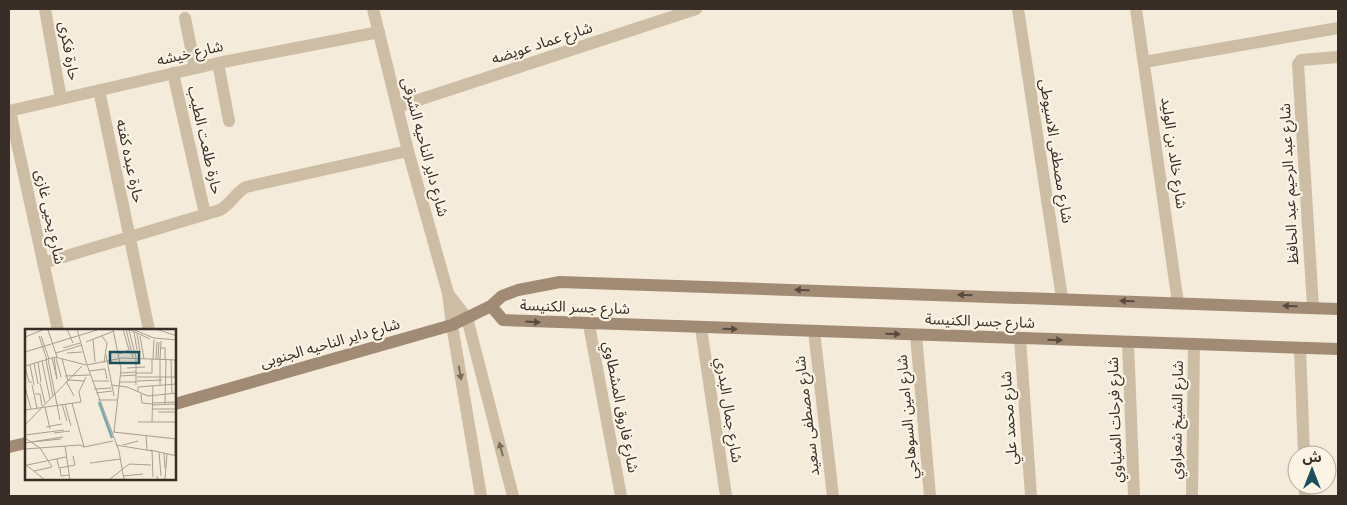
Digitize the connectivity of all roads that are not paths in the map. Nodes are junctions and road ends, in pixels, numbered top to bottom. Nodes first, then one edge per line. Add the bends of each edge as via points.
1 (45, 9) edge
2 (373, 9) edge
3 (696, 9) edge
4 (1018, 9) edge
5 (1136, 9) edge
6 (185, 18) dead end
7 (1338, 28) edge
8 (379, 32) junction
9 (1338, 57) edge
10 (1144, 62) junction
11 (218, 63) junction
12 (195, 68) junction
13 (173, 73) junction
14 (99, 90) junction
15 (61, 99) junction
16 (398, 107) junction
17 (9, 111) edge
18 (229, 121) dead end
19 (408, 151) junction
20 (205, 214) junction
21 (130, 237) junction
22 (43, 264) junction
23 (448, 293) junction
24 (1062, 298) junction
25 (1178, 303) junction
26 (491, 306) junction
27 (1312, 307) junction
28 (1338, 309) edge
29 (467, 318) junction
30 (452, 324) junction
31 (589, 324) junction
32 (701, 328) junction
33 (58, 329) edge
34 (149, 329) edge
35 (814, 331) junction
36 (916, 335) junction
37 (1020, 338) junction
38 (1128, 342) junction
39 (1194, 344) junction
40 (1300, 348) junction
41 (1338, 349) edge
42 (176, 404) edge
43 (25, 443) edge
44 (1304, 445) edge
45 (9, 447) edge
46 (482, 496) edge
47 (514, 496) edge
48 (621, 496) edge
49 (726, 496) edge
50 (833, 496) edge
51 (930, 496) edge
52 (1031, 496) edge
53 (1134, 496) edge
54 (1192, 496) edge

1 - 15 street, حارة فكرى
2 - 8 street, شارع داير الناحيه الشرقى
3 - 16 street, شارع عماد عويضه
4 - 24 street, شارع مصطفى الاسيوطى
5 - 10 street, شارع خالد بن الوليد
6 - 12 street
7 - 10 street
8 - 11 street, شارع خيشه
8 - 16 street, شارع داير الناحيه الشرقى
9 - 27 street, شارع عبد الرحيم عبد الحافظ via 1302,60 1298,66
10 - 25 street, شارع خالد بن الوليد
11 - 12 street, شارع خيشه
11 - 18 street
12 - 13 street, شارع خيشه
13 - 14 street, شارع خيشه
13 - 20 street, حارة طلعت الطيب
14 - 15 street, شارع خيشه
14 - 21 street, حارة عبده كفته
15 - 17 street, شارع خيشه
16 - 19 street, شارع داير الناحيه الشرقى
17 - 22 street, شارع يحيى غازى
19 - 20 street via 246,187 227,206
19 - 23 street, شارع داير الناحيه الشرقى
20 - 21 street
21 - 22 street
21 - 34 street, حارة عبده كفته
22 - 33 street, شارع يحيى غازى
23 - 29 street, شارع داير الناحيه الشرقى
23 - 30 street, شارع داير الناحيه الشرقى
25 -> 24 main road, شارع جسر الكنيسة
24 -> 26 main road, شارع جسر الكنيسة via 560,282 518,290 502,296
27 -> 25 main road, شارع جسر الكنيسة
26 - 29 main road, شارع داير الناحيه الجنوبى
26 -> 31 main road, شارع جسر الكنيسة via 503,320
27 - 28 main road, شارع جسر الكنيسة
29 - 30 main road, شارع داير الناحيه الجنوبى
47 -> 29 street, شارع داير الناحيه الشرقى
30 - 42 main road, شارع داير الناحيه الجنوبى
30 -> 46 street, شارع داير الناحيه الشرقى
31 - 32 main road, شارع جسر الكنيسة
31 - 48 street, شارع فاروق المشطاوي
32 -> 35 main road, شارع جسر الكنيسة
32 - 49 street, شارع جمال البدري
35 -> 36 main road, شارع جسر الكنيسة
35 - 50 street, شارع مصطفى سعيد
36 - 37 main road, شارع جسر الكنيسة
36 - 51 street, شارع امين السوهاجي
37 -> 38 main road, شارع جسر الكنيسة
37 - 52 street, شارع محمد علي
38 - 39 main road, شارع جسر الكنيسة
38 - 53 street, شارع فرحات المنياوي
39 - 40 main road, شارع جسر الكنيسة
39 - 54 street, شارع الشيخ شعراوي
40 - 41 main road, شارع جسر الكنيسة
40 - 44 street
43 - 45 main road

